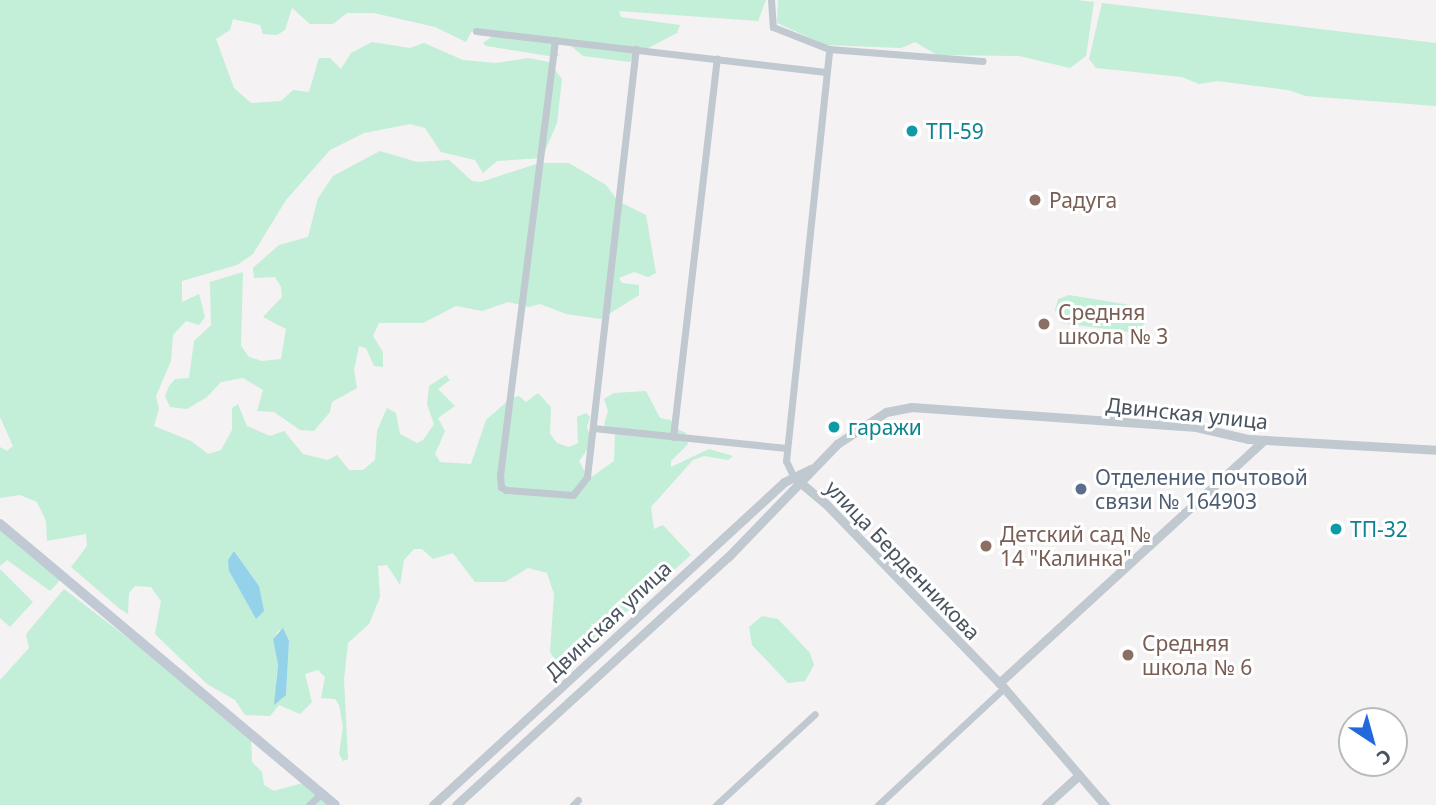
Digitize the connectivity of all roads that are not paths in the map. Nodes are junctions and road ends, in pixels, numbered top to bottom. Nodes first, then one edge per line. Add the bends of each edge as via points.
1 (771, 0) edge
2 (476, 31) dead end
3 (555, 40) junction
4 (636, 49) junction
5 (829, 50) junction
6 (717, 59) junction
7 (983, 61) dead end
8 (824, 72) junction
9 (593, 428) junction
10 (673, 437) junction
11 (1248, 439) junction
12 (1264, 440) junction
13 (787, 449) junction
14 (1436, 450) edge
15 (1245, 459) junction
16 (812, 468) junction
17 (793, 478) junction
18 (802, 484) junction
19 (0, 524) edge
20 (1002, 686) junction
21 (815, 714) dead end
22 (1078, 775) junction
23 (322, 793) junction
24 (309, 805) edge
25 (335, 805) edge
26 (433, 805) edge
27 (456, 805) edge
28 (716, 805) edge
29 (878, 805) edge
30 (1046, 805) edge
31 (1105, 805) edge

1 - 5 street via 773,27
2 - 3 street
3 - 4 street
3 - 9 street via 501,486 554,495 580,492 587,477
4 - 6 street
4 - 9 street
5 - 7 street
5 - 8 street, улица Берденникова
6 - 8 street
6 - 10 street
8 - 13 street, улица Берденникова
9 - 10 street
10 - 13 street
11 - 12 street, Двинская улица
11 - 15 street
11 - 16 street, Двинская улица via 1196,427 911,407 863,422
12 - 14 street, Двинская улица
12 - 15 street
13 - 17 street, улица Берденникова via 787,469
15 - 20 street
16 - 17 street, Двинская улица
16 - 18 street, Двинская улица
17 - 18 street, улица Берденникова
17 - 26 street, Двинская улица
18 - 20 street, улица Берденникова
18 - 27 street, Двинская улица
19 - 23 main road
20 - 22 street, улица Берденникова
20 - 29 street
21 - 28 street
22 - 30 street
22 - 31 street, улица Берденникова
23 - 24 street
23 - 25 main road

